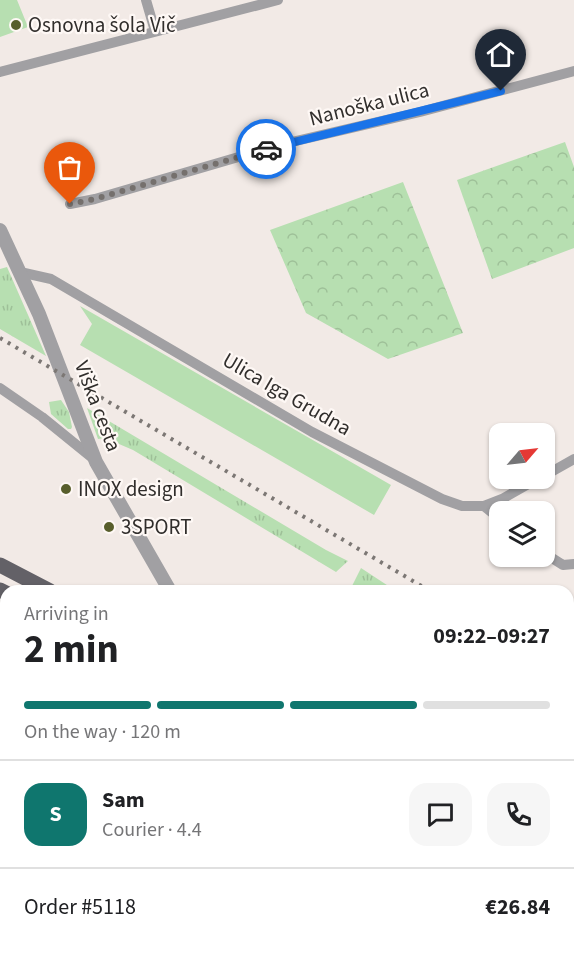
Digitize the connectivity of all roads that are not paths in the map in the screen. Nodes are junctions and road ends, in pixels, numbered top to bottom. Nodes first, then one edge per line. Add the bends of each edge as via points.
1 (146, 0) edge
2 (278, 0) edge
3 (155, 31) junction
4 (574, 71) edge
5 (0, 72) edge
6 (70, 204) dead end
7 (0, 230) edge
8 (20, 272) junction
9 (0, 388) edge
10 (574, 459) edge
11 (96, 462) junction
12 (555, 470) edge
13 (520, 489) edge
14 (484, 506) junction
15 (489, 510) edge
16 (555, 560) edge
17 (574, 564) edge
18 (0, 565) edge
19 (38, 585) edge
20 (167, 585) edge

1 - 3 street
2 - 3 street
3 - 5 street
4 - 6 street, Nanoška ulica via 283,144
7 - 8 street, Viška cesta
8 - 11 street, Viška cesta
8 - 14 street, Ulica Iga Grudna via 51,279 366,461 453,504
9 - 11 street
10 - 12 street
11 - 20 street, Viška cesta
13 - 14 street, Ulica Iga Grudna
14 - 15 street
16 - 17 street via 562,565
18 - 19 main road

